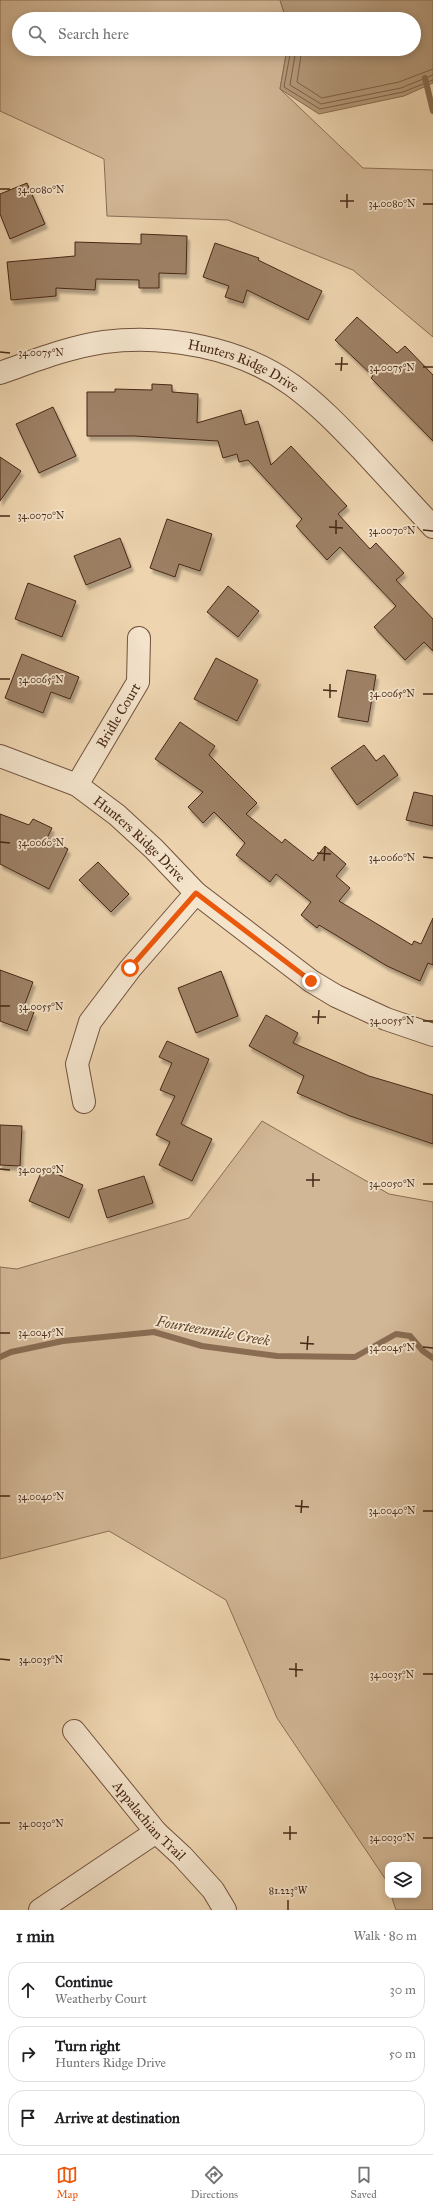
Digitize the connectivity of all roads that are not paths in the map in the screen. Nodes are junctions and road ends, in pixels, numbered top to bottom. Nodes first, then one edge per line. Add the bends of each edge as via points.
1 (0, 373) edge
2 (433, 527) edge
3 (139, 638) dead end
4 (0, 756) edge
5 (77, 785) junction
6 (196, 893) junction
7 (433, 1035) edge
8 (84, 1102) dead end
9 (74, 1731) dead end
10 (156, 1832) junction
11 (40, 1910) edge
12 (225, 1910) edge

1 - 2 street, Hunters Ridge Drive via 66,351 103,342 168,341 205,347 258,366 291,384 321,407
3 - 5 street, Bridle Court via 138,682
4 - 5 street, Hunters Ridge Drive
5 - 6 street, Hunters Ridge Drive via 117,815 149,844
6 - 7 street, Hunters Ridge Drive via 317,984 386,1019
6 - 8 street via 130,968 90,1022 77,1064
9 - 10 street, Appalachian Trail
10 - 11 street
10 - 12 street, Appalachian Trail via 213,1890

